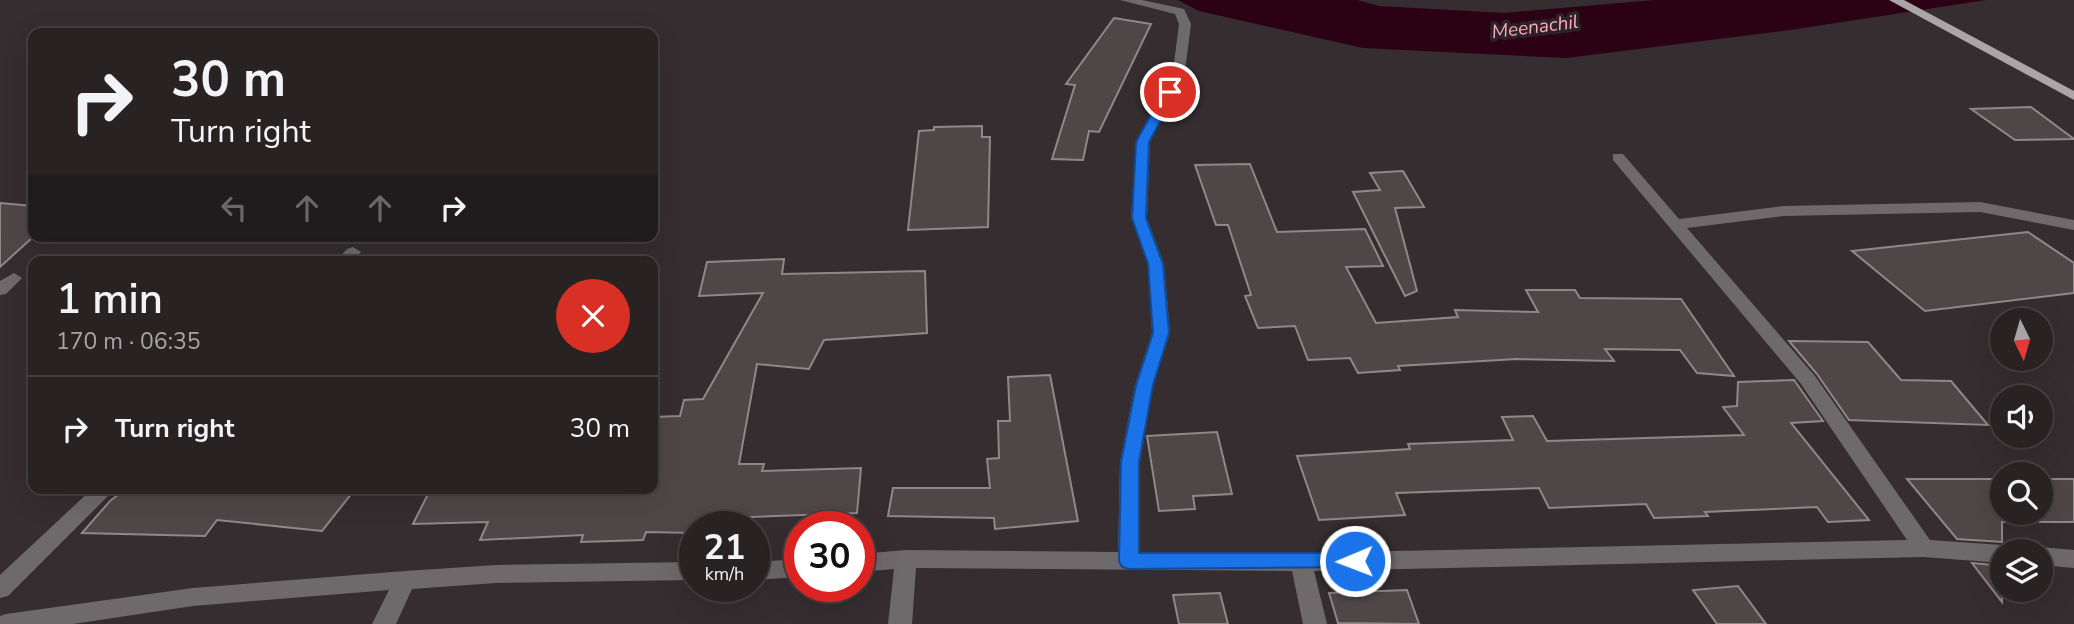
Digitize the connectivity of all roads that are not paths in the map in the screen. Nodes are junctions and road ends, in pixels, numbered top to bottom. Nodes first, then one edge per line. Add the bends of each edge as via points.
1 (1126, 0) edge
2 (1895, 0) edge
3 (2074, 96) edge
4 (1618, 156) dead end
5 (1678, 224) junction
6 (2074, 225) edge
7 (14, 278) dead end
8 (0, 290) edge
9 (100, 494) edge
10 (1924, 548) junction
11 (1990, 553) edge
12 (2053, 557) edge
13 (906, 559) junction
14 (2074, 559) edge
15 (1129, 561) junction
16 (875, 562) edge
17 (1301, 562) junction
18 (679, 572) edge
19 (405, 580) junction
20 (0, 589) edge
21 (6, 624) edge
22 (384, 624) edge
23 (900, 624) edge
24 (1315, 624) edge

1 - 15 street via 1180,12 1185,24 1179,71 1143,142 1139,218 1156,264 1161,333 1144,385 1130,462
2 - 3 main road
4 - 5 street
5 - 6 street via 1783,211 1980,207
5 - 10 street via 1808,380
7 - 8 street
9 - 20 street
10 - 11 street
10 - 17 street
12 - 14 street
13 - 15 street
13 - 16 street
13 - 23 street
15 - 17 street
17 - 24 street
18 - 19 street via 495,573
19 - 21 street via 193,597
19 - 22 street

